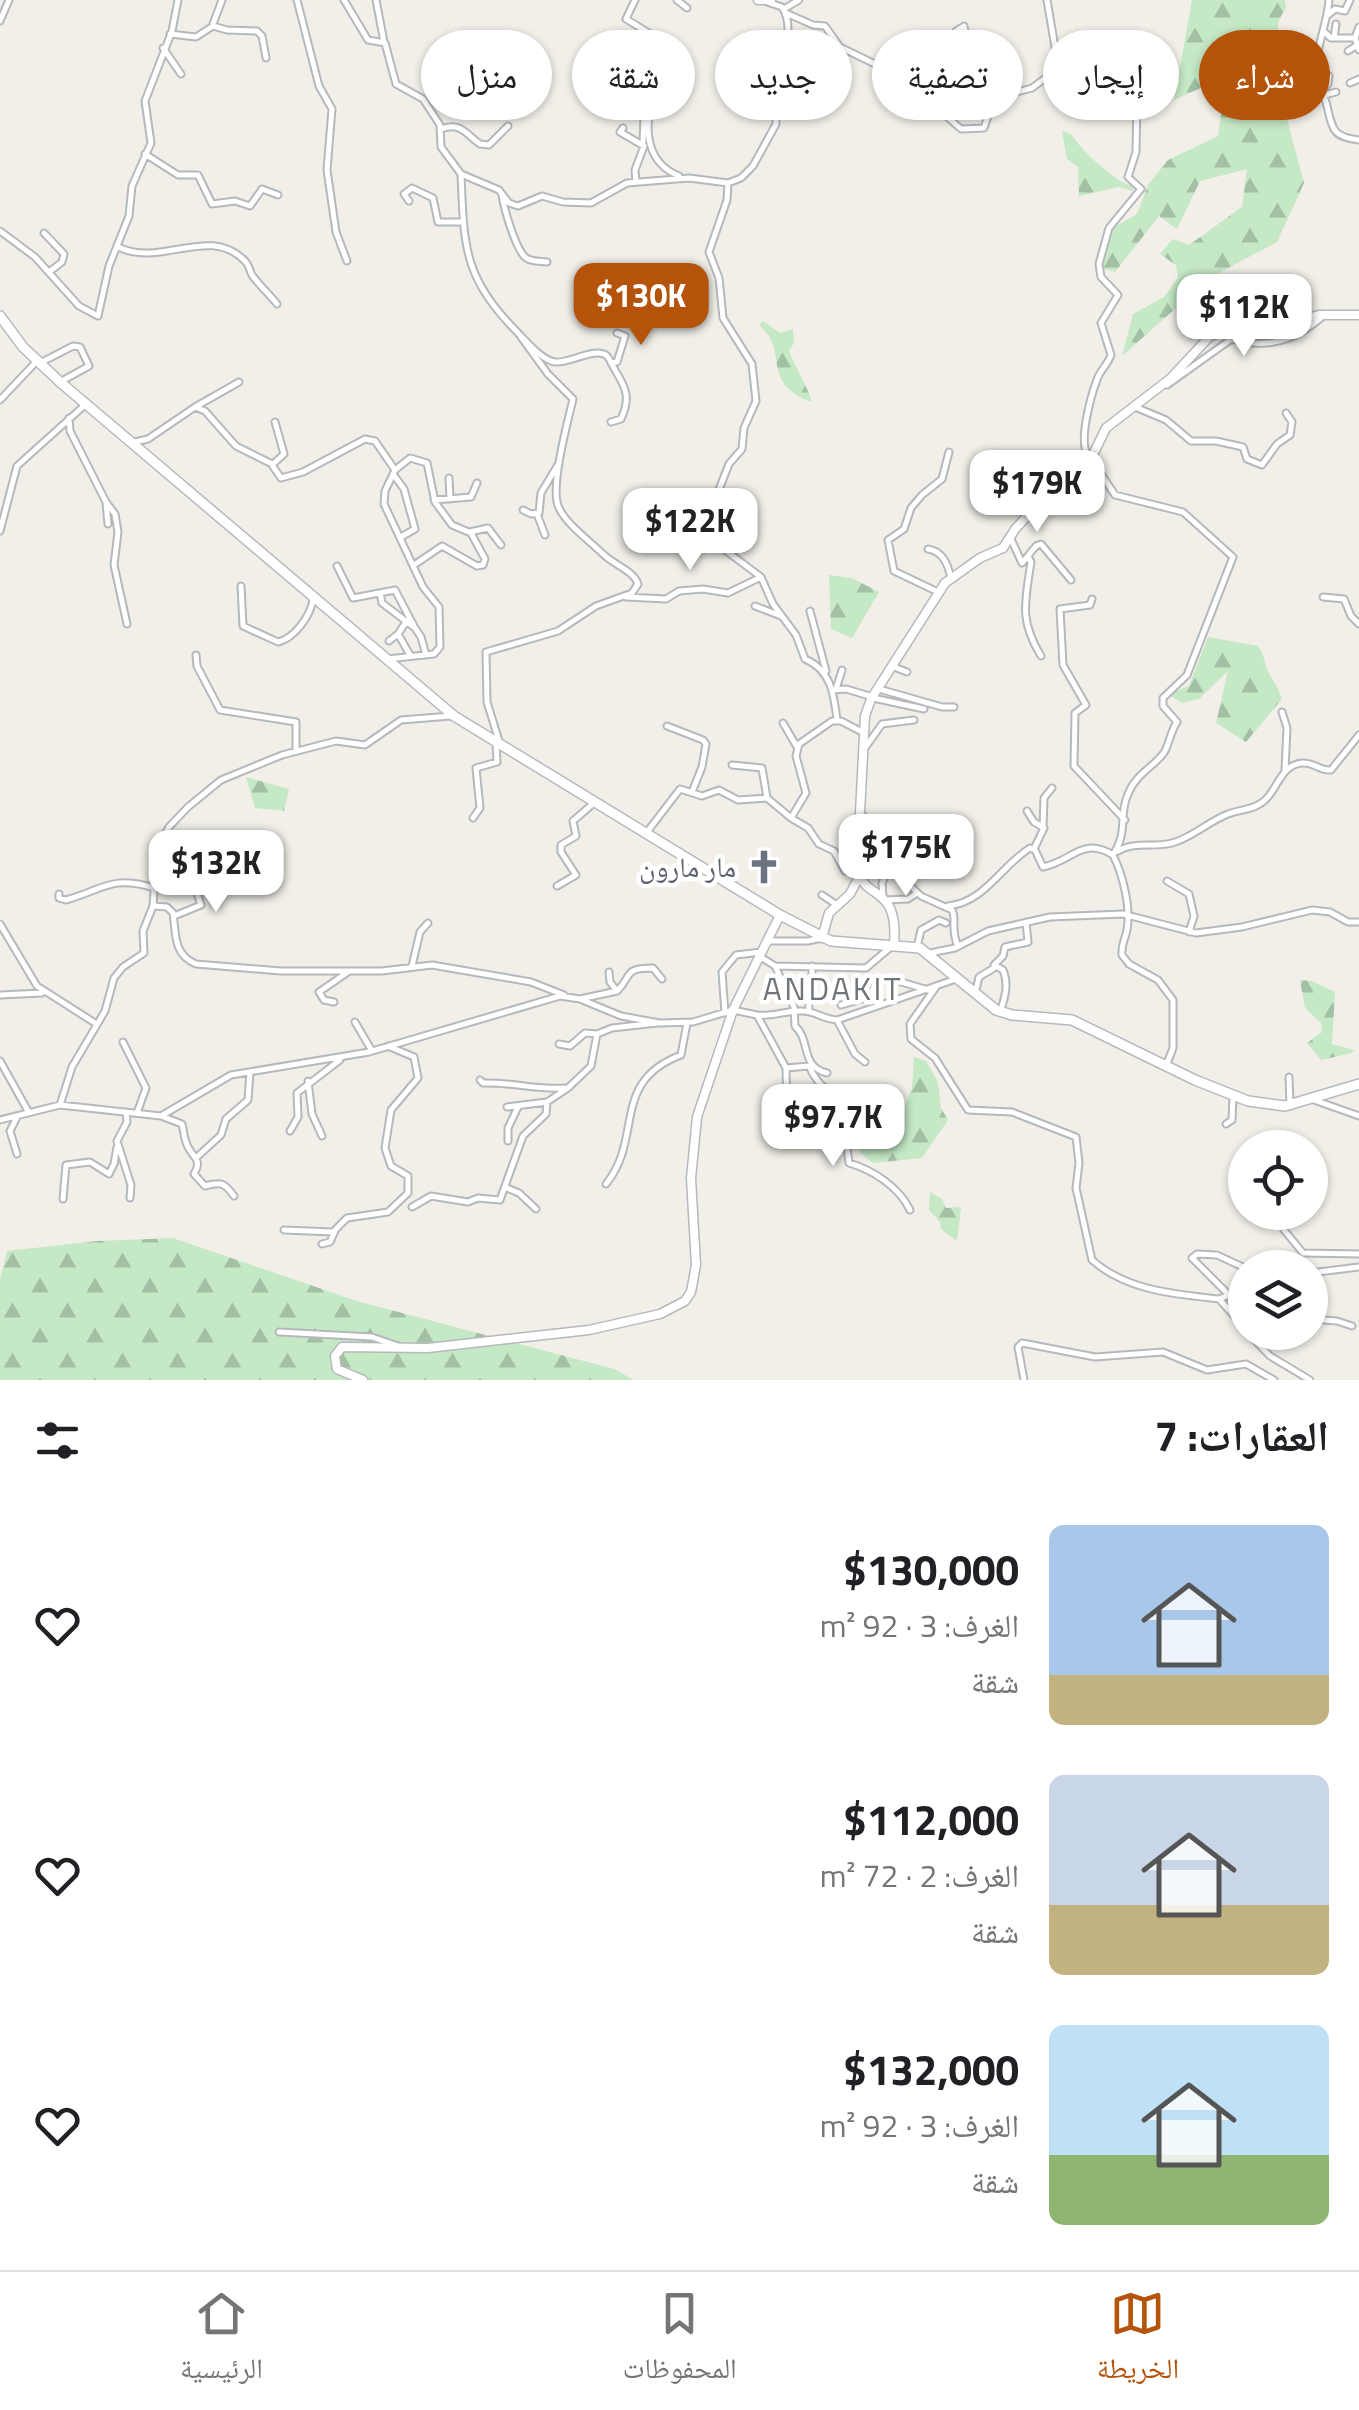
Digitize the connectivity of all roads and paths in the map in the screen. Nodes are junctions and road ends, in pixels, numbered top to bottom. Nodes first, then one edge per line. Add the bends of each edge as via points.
1 (8, 0) edge
2 (178, 0) edge
3 (222, 0) edge
4 (297, 0) edge
5 (344, 0) edge
6 (376, 0) edge
7 (634, 0) edge
8 (677, 0) edge
9 (799, 0) edge
10 (1047, 0) edge
11 (1329, 0) edge
12 (1350, 0) edge
13 (774, 4) edge
14 (687, 8) dead end
15 (1328, 15) junction
16 (0, 20) edge
17 (1336, 24) dead end
18 (213, 26) junction
19 (1359, 27) edge
20 (645, 30) edge
21 (956, 30) dead end
22 (966, 30) edge
23 (1052, 30) edge
24 (1323, 30) edge
25 (170, 34) junction
26 (1355, 38) junction
27 (1332, 40) joint
28 (384, 42) junction
29 (163, 48) junction
30 (1358, 48) edge
31 (1348, 51) dead end
32 (266, 58) dead end
33 (872, 63) edge
34 (181, 74) dead end
35 (1359, 79) edge
36 (1350, 83) dead end
37 (1330, 92) edge
38 (1336, 92) dead end
39 (1330, 114) edge
40 (644, 120) edge
41 (650, 120) edge
42 (948, 120) edge
43 (989, 120) edge
44 (1134, 120) edge
45 (508, 126) dead end
46 (440, 128) junction
47 (624, 128) dead end
48 (1359, 140) edge
49 (642, 143) junction
50 (145, 154) junction
51 (460, 174) junction
52 (685, 178) junction
53 (636, 182) junction
54 (728, 183) junction
55 (501, 192) junction
56 (278, 195) dead end
57 (409, 201) dead end
58 (462, 222) junction
59 (0, 231) edge
60 (44, 233) dead end
61 (118, 248) junction
62 (347, 261) dead end
63 (547, 262) dead end
64 (49, 272) junction
65 (278, 304) dead end
66 (1325, 315) junction
67 (1359, 315) edge
68 (0, 316) edge
69 (617, 333) dead end
70 (521, 337) junction
71 (38, 362) junction
72 (611, 364) junction
73 (60, 382) junction
74 (239, 382) dead end
75 (1164, 384) junction
76 (0, 400) edge
77 (86, 404) junction
78 (1132, 406) junction
79 (195, 407) junction
80 (1286, 413) dead end
81 (69, 418) junction
82 (275, 422) dead end
83 (612, 422) dead end
84 (132, 443) junction
85 (949, 452) dead end
86 (1092, 458) junction
87 (560, 461) junction
88 (272, 464) junction
89 (394, 472) junction
90 (450, 478) dead end
91 (477, 483) dead end
92 (450, 499) junction
93 (434, 500) junction
94 (106, 502) junction
95 (523, 510) dead end
96 (537, 514) junction
97 (108, 524) dead end
98 (0, 531) edge
99 (470, 532) junction
100 (545, 535) dead end
101 (401, 538) junction
102 (1010, 538) junction
103 (501, 544) dead end
104 (928, 550) dead end
105 (1029, 558) junction
106 (414, 565) junction
107 (338, 566) dead end
108 (761, 577) junction
109 (951, 578) junction
110 (1072, 580) dead end
111 (241, 586) dead end
112 (382, 592) junction
113 (938, 592) junction
114 (625, 596) junction
115 (314, 597) junction
116 (1323, 597) dead end
117 (1092, 600) dead end
118 (754, 606) dead end
119 (810, 611) dead end
120 (784, 617) junction
121 (406, 622) junction
122 (127, 624) dead end
123 (1359, 624) edge
124 (415, 628) junction
125 (398, 634) junction
126 (389, 641) dead end
127 (410, 655) junction
128 (426, 655) junction
129 (196, 656) dead end
130 (1041, 656) dead end
131 (387, 659) junction
132 (894, 667) junction
133 (842, 670) dead end
134 (907, 672) dead end
135 (826, 674) junction
136 (835, 689) junction
137 (875, 695) junction
138 (954, 707) dead end
139 (924, 709) dead end
140 (1282, 712) dead end
141 (454, 716) junction
142 (837, 720) junction
143 (914, 720) dead end
144 (783, 723) dead end
145 (668, 726) dead end
146 (862, 732) junction
147 (1359, 735) edge
148 (498, 743) junction
149 (796, 747) junction
150 (296, 751) junction
151 (861, 754) junction
152 (732, 765) dead end
153 (1284, 770) junction
154 (1052, 788) dead end
155 (692, 792) junction
156 (767, 798) junction
157 (595, 802) junction
158 (1026, 811) dead end
159 (860, 812) junction
160 (473, 818) dead end
161 (792, 818) junction
162 (1125, 820) junction
163 (1043, 827) junction
164 (646, 835) junction
165 (1034, 848) junction
166 (1113, 855) junction
167 (890, 867) dead end
168 (858, 874) junction
169 (192, 879) dead end
170 (1167, 881) dead end
171 (557, 886) dead end
172 (154, 888) junction
173 (917, 893) junction
174 (59, 894) dead end
175 (822, 895) dead end
176 (884, 900) junction
177 (838, 905) junction
178 (153, 906) junction
179 (948, 906) junction
180 (1126, 914) junction
181 (174, 916) junction
182 (780, 916) junction
183 (1026, 922) junction
184 (1359, 922) edge
185 (946, 923) dead end
186 (0, 924) edge
187 (428, 924) dead end
188 (1189, 932) junction
189 (822, 938) junction
190 (768, 942) junction
191 (893, 944) junction
192 (958, 946) junction
193 (917, 947) junction
194 (930, 953) junction
195 (760, 954) junction
196 (412, 966) junction
197 (775, 966) junction
198 (812, 966) junction
199 (994, 968) junction
200 (350, 970) junction
201 (608, 972) dead end
202 (958, 978) junction
203 (662, 980) dead end
204 (936, 987) junction
205 (928, 990) junction
206 (617, 991) junction
207 (45, 993) junction
208 (976, 994) junction
209 (0, 996) edge
210 (566, 996) junction
211 (580, 999) junction
212 (334, 1002) dead end
213 (841, 1005) dead end
214 (794, 1010) junction
215 (729, 1011) junction
216 (809, 1011) junction
217 (1000, 1012) junction
218 (757, 1015) junction
219 (837, 1020) junction
220 (356, 1022) dead end
221 (687, 1022) junction
222 (95, 1023) junction
223 (660, 1023) junction
224 (597, 1034) junction
225 (123, 1042) dead end
226 (559, 1044) dead end
227 (388, 1046) junction
228 (372, 1050) junction
229 (347, 1056) junction
230 (0, 1061) edge
231 (865, 1062) dead end
232 (1166, 1066) junction
233 (786, 1068) junction
234 (250, 1072) junction
235 (827, 1073) dead end
236 (1289, 1077) dead end
237 (480, 1080) dead end
238 (308, 1082) junction
239 (1359, 1084) edge
240 (568, 1088) junction
241 (1234, 1096) junction
242 (1311, 1099) junction
243 (547, 1102) junction
244 (60, 1105) junction
245 (1290, 1105) junction
246 (518, 1106) junction
247 (508, 1107) dead end
248 (28, 1111) junction
249 (787, 1111) dead end
250 (126, 1112) junction
251 (19, 1114) junction
252 (137, 1114) junction
253 (162, 1116) junction
254 (1359, 1116) edge
255 (0, 1120) edge
256 (1226, 1124) dead end
257 (290, 1131) dead end
258 (322, 1136) dead end
259 (508, 1141) dead end
260 (117, 1147) junction
261 (17, 1154) dead end
262 (197, 1156) junction
263 (606, 1184) dead end
264 (507, 1188) junction
265 (234, 1196) dead end
266 (130, 1198) dead end
267 (63, 1199) dead end
268 (412, 1207) dead end
269 (536, 1209) dead end
270 (910, 1210) dead end
271 (284, 1230) dead end
272 (1284, 1230) edge
273 (334, 1231) junction
274 (322, 1244) dead end
275 (1359, 1254) edge
276 (1228, 1260) edge
277 (1359, 1267) edge
278 (1328, 1271) edge
279 (1228, 1294) edge
280 (1228, 1295) edge
281 (1219, 1299) junction
282 (1228, 1309) edge
283 (1328, 1320) edge
284 (1352, 1326) dead end
285 (278, 1332) dead end
286 (400, 1347) junction
287 (1264, 1350) edge
288 (363, 1380) edge
289 (1024, 1380) edge
290 (1274, 1380) edge
291 (1310, 1380) edge

1 - 16 street
2 - 25 street
3 - 18 street
4 - 62 street via 332,109 326,170
5 - 28 street via 368,40
6 - 28 street
7 - 20 street via 626,19
8 - 14 street
9 - 13 street
10 - 23 street
11 - 15 street
12 - 15 street via 1345,11
13 - 33 street via 825,26 840,48
13 - 54 street via 785,44 763,77 776,124 747,174
15 - 24 street
17 - 27 street
18 - 25 street via 194,38
18 - 32 street via 260,32
19 - 26 street
21 - 22 street
25 - 29 street
26 - 27 street
26 - 30 street
28 - 46 street via 396,84 423,99
29 - 34 street
29 - 50 street via 145,104 152,140
30 - 31 street
35 - 36 street
37 - 38 street
39 - 48 street via 1336,133
40 - 49 street
41 - 52 street via 648,143 662,167
42 - 43 street via 956,128 982,129
44 - 86 street via 1136,152 1128,177 1142,189 1110,228 1099,264 1101,277 1118,295 1101,323 1111,350 1084,437
45 - 46 street via 489,145 458,128
46 - 51 street via 441,147
47 - 49 street via 623,136
49 - 53 street
50 - 56 street via 178,175 198,175 212,204 250,206 262,189
50 - 61 street
51 - 55 street
51 - 58 street
52 - 53 street
52 - 54 street
53 - 55 street via 586,204 542,196 518,206
54 - 108 street via 709,252 720,278 723,318 752,364 756,404 720,488 715,524 724,548
55 - 63 street via 524,256
57 - 58 street via 404,194 412,188 433,198 438,222
58 - 70 street via 473,276
59 - 64 street
60 - 64 street via 64,254
61 - 64 street via 97,317
61 - 65 street via 172,252 203,243 220,246 245,261
66 - 67 street
66 - 75 street via 1286,340 1230,340
66 - 75 street via 1216,332
68 - 71 main road
69 - 72 street via 626,336
70 - 72 street via 551,361 600,353
70 - 87 street via 572,398
71 - 73 main road
71 - 73 street via 79,346 89,366
71 - 76 street
72 - 83 street via 628,400 621,419
73 - 77 main road
74 - 79 street
75 - 78 street
77 - 81 street
77 - 84 main road
78 - 80 street via 1166,420 1191,441 1243,447 1262,466 1290,435
78 - 86 street via 1102,433
79 - 84 street
79 - 88 street via 236,446
81 - 94 street
81 - 98 street via 17,466
82 - 88 street via 284,454
84 - 115 main road
85 - 113 street via 942,479 888,540 894,571
86 - 102 street via 1073,468
86 - 162 street via 1115,495 1183,512 1234,557 1187,676 1163,698 1176,722 1165,751 1127,794
87 - 96 street
87 - 114 street via 560,510 638,580
88 - 89 street via 286,478 368,439
89 - 93 street via 410,458 427,464
89 - 101 street via 384,504
89 - 101 street via 414,529
90 - 92 street
91 - 92 street via 472,497
92 - 93 street
93 - 99 street via 449,522
94 - 97 street
94 - 122 street via 116,517 114,566
95 - 96 street
96 - 100 street
99 - 103 street via 488,528
99 - 106 street via 483,565 444,546
101 - 106 street
102 - 105 street via 1022,563
102 - 109 street via 1002,550
104 - 109 street via 938,552
105 - 110 street via 1044,545
105 - 130 street via 1024,613
106 - 128 street via 440,611 440,648
107 - 112 street via 352,598
108 - 114 street via 728,593
108 - 120 street
109 - 113 street
111 - 115 street via 242,625 278,642 294,634
112 - 121 street via 382,603
112 - 124 street via 395,590
113 - 132 street
114 - 148 street via 558,631 486,652 487,702
115 - 131 main road
116 - 123 street via 1344,599
117 - 162 street via 1060,609 1063,666 1086,704 1076,713 1073,760
118 - 120 street
119 - 135 street
120 - 135 street via 805,658
121 - 124 street
121 - 125 street
124 - 128 street
125 - 126 street
125 - 127 street
127 - 128 street
127 - 131 street
129 - 150 street via 220,710 296,722
131 - 141 main road
132 - 134 street
132 - 137 street
133 - 136 street
135 - 136 street
136 - 137 street
136 - 142 street
137 - 138 street
137 - 139 street
137 - 146 street
140 - 153 street
141 - 148 main road
141 - 150 street via 401,720 365,746 336,741
142 - 146 street
142 - 149 street
143 - 151 street via 882,724
144 - 149 street
145 - 155 street via 706,744
146 - 151 street
147 - 153 street via 1331,770 1307,763
148 - 157 main road
148 - 160 street via 497,762 476,768 480,808
149 - 161 street via 806,794
150 - 172 street via 222,780 188,807 157,849
151 - 159 street
152 - 156 street via 762,768
153 - 166 street via 1260,804 1172,843 1132,845
154 - 163 street via 1044,798
155 - 156 street
155 - 164 street via 677,792
156 - 161 street
157 - 164 main road
157 - 171 street via 574,821 576,836 561,845 576,875
158 - 163 street
159 - 168 street
159 - 173 street via 880,837 894,842 905,882
161 - 168 street via 834,851 845,871
162 - 166 street
163 - 165 street
164 - 182 main road
165 - 166 street via 1044,867 1086,847
165 - 179 street via 990,886
166 - 180 street
167 - 176 street via 882,883
168 - 176 street
168 - 177 street
169 - 181 street via 202,904
170 - 188 street via 1190,894
172 - 174 street via 130,881 66,900
172 - 178 street
173 - 176 street
173 - 179 street
175 - 177 street
176 - 191 street
177 - 189 street
178 - 181 street via 167,907
178 - 222 street via 142,931 144,953 118,972
179 - 192 street
180 - 183 street
180 - 188 street
180 - 232 street via 1123,957 1158,980 1173,1000 1174,1048
181 - 200 street via 176,944 192,963 250,971
182 - 189 main road
182 - 190 street
183 - 192 street
183 - 199 street via 1028,942 1006,947
184 - 188 street via 1308,910
185 - 193 street via 922,930
186 - 207 street
187 - 196 street
189 - 190 street
189 - 191 main road
190 - 195 street
191 - 193 main road
191 - 198 street via 871,967
192 - 194 street
193 - 194 main road
194 - 202 main road
195 - 197 street
195 - 215 street
195 - 215 street via 736,956 722,972
196 - 200 street
196 - 210 street via 530,982
197 - 198 street
197 - 214 street
198 - 216 street
199 - 208 street via 979,976
199 - 217 street via 1006,978
200 - 212 street via 319,992
201 - 206 street
202 - 204 street
202 - 208 main road
203 - 206 street via 653,968 639,969 624,976
204 - 205 street
204 - 281 street via 910,1024 911,1039 935,1058 968,1110 1012,1112 1075,1136 1076,1192 1094,1262 1154,1291
205 - 213 street via 888,978 866,998
205 - 219 street
206 - 211 street
207 - 209 street
207 - 222 street
208 - 217 main road
210 - 211 street
210 - 227 street
211 - 223 street
214 - 216 street
214 - 218 street
214 - 235 street via 807,1059
215 - 218 street
215 - 221 street
215 - 286 street via 694,1128 696,1265 685,1302 589,1330
216 - 219 street
217 - 232 main road via 1072,1020
218 - 233 street
219 - 231 street
220 - 228 street
221 - 223 street
221 - 263 street via 680,1055 638,1085 622,1158
222 - 244 street
223 - 224 street
224 - 226 street
224 - 240 street via 591,1066
225 - 252 street via 146,1088
227 - 228 street
227 - 273 street via 414,1058 418,1068 418,1078 392,1110 384,1148 392,1166 408,1176 410,1190 388,1212 347,1218
228 - 229 street
229 - 234 street
229 - 238 street
230 - 248 street
232 - 241 main road
233 - 249 street
233 - 270 street via 809,1066 825,1090 864,1105 846,1140 849,1163 874,1172
234 - 253 street via 222,1079
234 - 262 street via 248,1100
236 - 245 street
237 - 240 street
238 - 257 street via 295,1098 298,1117
238 - 258 street
239 - 242 main road
240 - 243 street
241 - 245 main road
241 - 256 street
242 - 245 main road
242 - 254 street
243 - 246 street
243 - 264 street via 546,1114 523,1136
244 - 248 street
244 - 250 street
246 - 247 street
246 - 259 street
248 - 251 street
250 - 252 street
250 - 260 street
251 - 255 street
251 - 261 street via 10,1132
252 - 253 street
253 - 262 street via 182,1124
260 - 266 street
260 - 267 street via 109,1174 90,1162 66,1165
262 - 265 street via 198,1181 223,1183
264 - 268 street via 496,1202 431,1196
264 - 269 street
271 - 273 street
272 - 275 street via 1303,1253
273 - 274 street
276 - 279 street via 1192,1258
277 - 278 street
280 - 281 street
281 - 282 street
283 - 284 street
285 - 286 street via 382,1338
286 - 288 street via 338,1351 337,1369
287 - 291 street
289 - 290 street via 1022,1344 1094,1358 1164,1352 1210,1370 1246,1364

